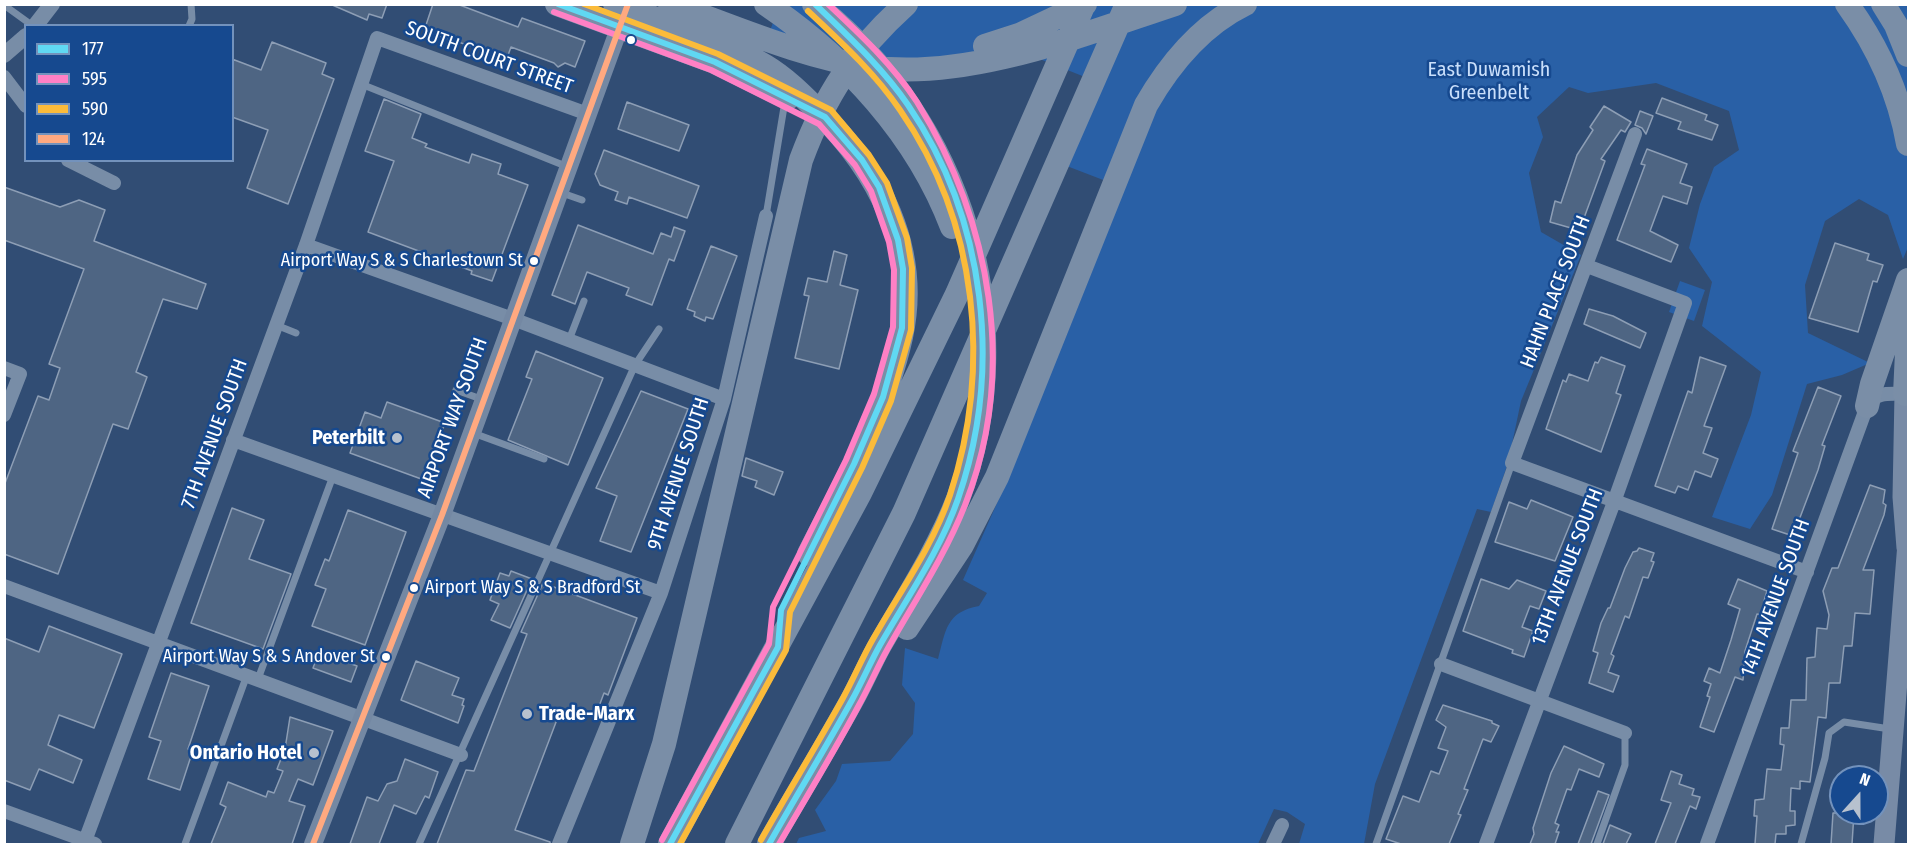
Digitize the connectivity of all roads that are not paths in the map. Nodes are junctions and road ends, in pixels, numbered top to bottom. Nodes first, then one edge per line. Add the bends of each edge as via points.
1 (52, 4) edge
2 (191, 4) edge
3 (557, 4) edge
4 (615, 4) edge
5 (628, 4) edge
6 (670, 4) edge
7 (702, 4) edge
8 (766, 4) edge
9 (814, 4) edge
10 (906, 4) edge
11 (1085, 4) edge
12 (1127, 4) edge
13 (1175, 4) edge
14 (1245, 4) edge
15 (1846, 4) edge
16 (1881, 4) edge
17 (4, 5) edge
18 (31, 24) edge
19 (36, 24) edge
20 (190, 24) edge
21 (24, 38) edge
22 (377, 38) joint
23 (780, 42) junction
24 (4, 55) edge
25 (1908, 55) edge
26 (903, 68) junction
27 (4, 77) edge
28 (362, 84) junction
29 (785, 101) dead end
30 (24, 103) edge
31 (588, 114) junction
32 (825, 117) junction
33 (1635, 134) dead end
34 (1908, 144) edge
35 (72, 162) edge
36 (568, 167) junction
37 (114, 183) dead end
38 (559, 192) junction
39 (582, 200) dead end
40 (766, 216) joint
41 (306, 244) junction
42 (1587, 266) junction
43 (1908, 280) edge
44 (584, 301) dead end
45 (513, 319) junction
46 (276, 325) junction
47 (659, 329) dead end
48 (1908, 331) edge
49 (296, 333) dead end
50 (569, 340) junction
51 (635, 365) junction
52 (4, 368) edge
53 (456, 390) dead end
54 (1907, 394) edge
55 (724, 399) junction
56 (483, 400) junction
57 (981, 400) junction
58 (1867, 406) junction
59 (4, 415) edge
60 (472, 432) junction
61 (233, 440) junction
62 (543, 459) dead end
63 (1512, 463) junction
64 (333, 476) junction
65 (852, 489) junction
66 (1614, 502) junction
67 (442, 515) junction
68 (1908, 546) edge
69 (552, 554) junction
70 (941, 557) junction
71 (1807, 572) junction
72 (4, 586) edge
73 (661, 593) junction
74 (159, 643) junction
75 (1441, 664) junction
76 (252, 677) junction
77 (1539, 700) junction
78 (363, 718) junction
79 (1893, 730) junction
80 (1625, 733) joint
81 (461, 755) junction
82 (4, 811) edge
83 (1282, 825) dead end
84 (80, 841) edge
85 (1888, 843) edge
86 (185, 844) edge
87 (313, 844) edge
88 (419, 844) edge
89 (559, 844) edge
90 (632, 844) edge
91 (670, 844) edge
92 (737, 844) edge
93 (769, 844) edge
94 (1273, 844) edge
95 (1376, 844) edge
96 (1486, 844) edge
97 (1596, 844) edge
98 (1707, 844) edge
99 (1801, 844) edge

1 - 19 street
2 - 20 lane
3 - 32 highway via 716,62
4 - 32 highway via 748,57 782,77
5 - 31 main road, AIRPORT WAY SOUTH
6 - 23 highway
7 - 23 highway
8 - 57 highway via 815,40 868,92 909,146 939,196 959,247 973,300
9 - 57 highway via 894,83 931,139 953,187 981,290 985,328
10 - 90 highway via 854,58 815,124 801,160 664,744
11 - 26 highway via 1002,41
11 - 65 highway via 957,294
12 - 92 highway via 904,513
13 - 26 highway via 1000,57
14 - 70 highway via 1218,21 1176,61 1143,111 997,477 974,524
15 - 34 highway via 1864,28 1888,74
16 - 25 highway via 1896,25
17 - 18 lane
21 - 24 street
22 - 28 street, 7TH AVENUE SOUTH
22 - 31 street, SOUTH COURT STREET
23 - 26 highway via 855,64
27 - 30 street
28 - 36 lane
28 - 41 street, 7TH AVENUE SOUTH
29 - 40 lane, 9TH AVENUE SOUTH
31 - 36 main road, AIRPORT WAY SOUTH
32 - 65 highway via 862,160 879,187 898,240 904,289 902,328 891,372
33 - 42 street, HAHN PLACE SOUTH
35 - 37 street
36 - 38 main road, AIRPORT WAY SOUTH
38 - 39 lane
38 - 45 main road, AIRPORT WAY SOUTH
40 - 55 street, 9TH AVENUE SOUTH
41 - 45 street
41 - 46 street, 7TH AVENUE SOUTH
42 - 63 street, HAHN PLACE SOUTH
42 - 66 street, 13TH AVENUE SOUTH via 1684,303
43 - 58 highway
44 - 50 lane
45 - 50 street
45 - 56 main road, AIRPORT WAY SOUTH
46 - 49 lane
46 - 61 street, 7TH AVENUE SOUTH
47 - 51 lane
48 - 54 highway
50 - 51 street
51 - 55 street
51 - 69 lane
52 - 59 street via 20,374
53 - 56 lane
54 - 58 street via 1880,394
54 - 68 main road via 1903,497
55 - 73 street, 9TH AVENUE SOUTH
56 - 60 main road, AIRPORT WAY SOUTH
57 - 70 highway via 968,470
58 - 71 street, 14TH AVENUE SOUTH
60 - 62 lane
60 - 67 main road, AIRPORT WAY SOUTH
61 - 64 street
61 - 74 street, 7TH AVENUE SOUTH
63 - 66 street
63 - 75 lane
64 - 67 street
64 - 76 lane
65 - 91 highway via 781,610 778,647
66 - 71 street
66 - 77 street, 13TH AVENUE SOUTH
67 - 69 street
67 - 78 main road, AIRPORT WAY SOUTH
68 - 79 main road
69 - 73 street
69 - 81 lane
70 - 93 highway
71 - 98 street, 14TH AVENUE SOUTH
72 - 74 street via 19,596
73 - 89 street, 9TH AVENUE SOUTH
74 - 76 street
74 - 84 street, 7TH AVENUE SOUTH
75 - 77 street
75 - 95 lane
76 - 78 street
76 - 86 lane
77 - 80 street
77 - 96 street, 13TH AVENUE SOUTH
78 - 81 street
78 - 87 main road, AIRPORT WAY SOUTH
79 - 85 main road
79 - 99 lane via 1844,722 1829,733
80 - 97 lane via 1625,765
81 - 88 lane
82 - 84 street
83 - 94 street

